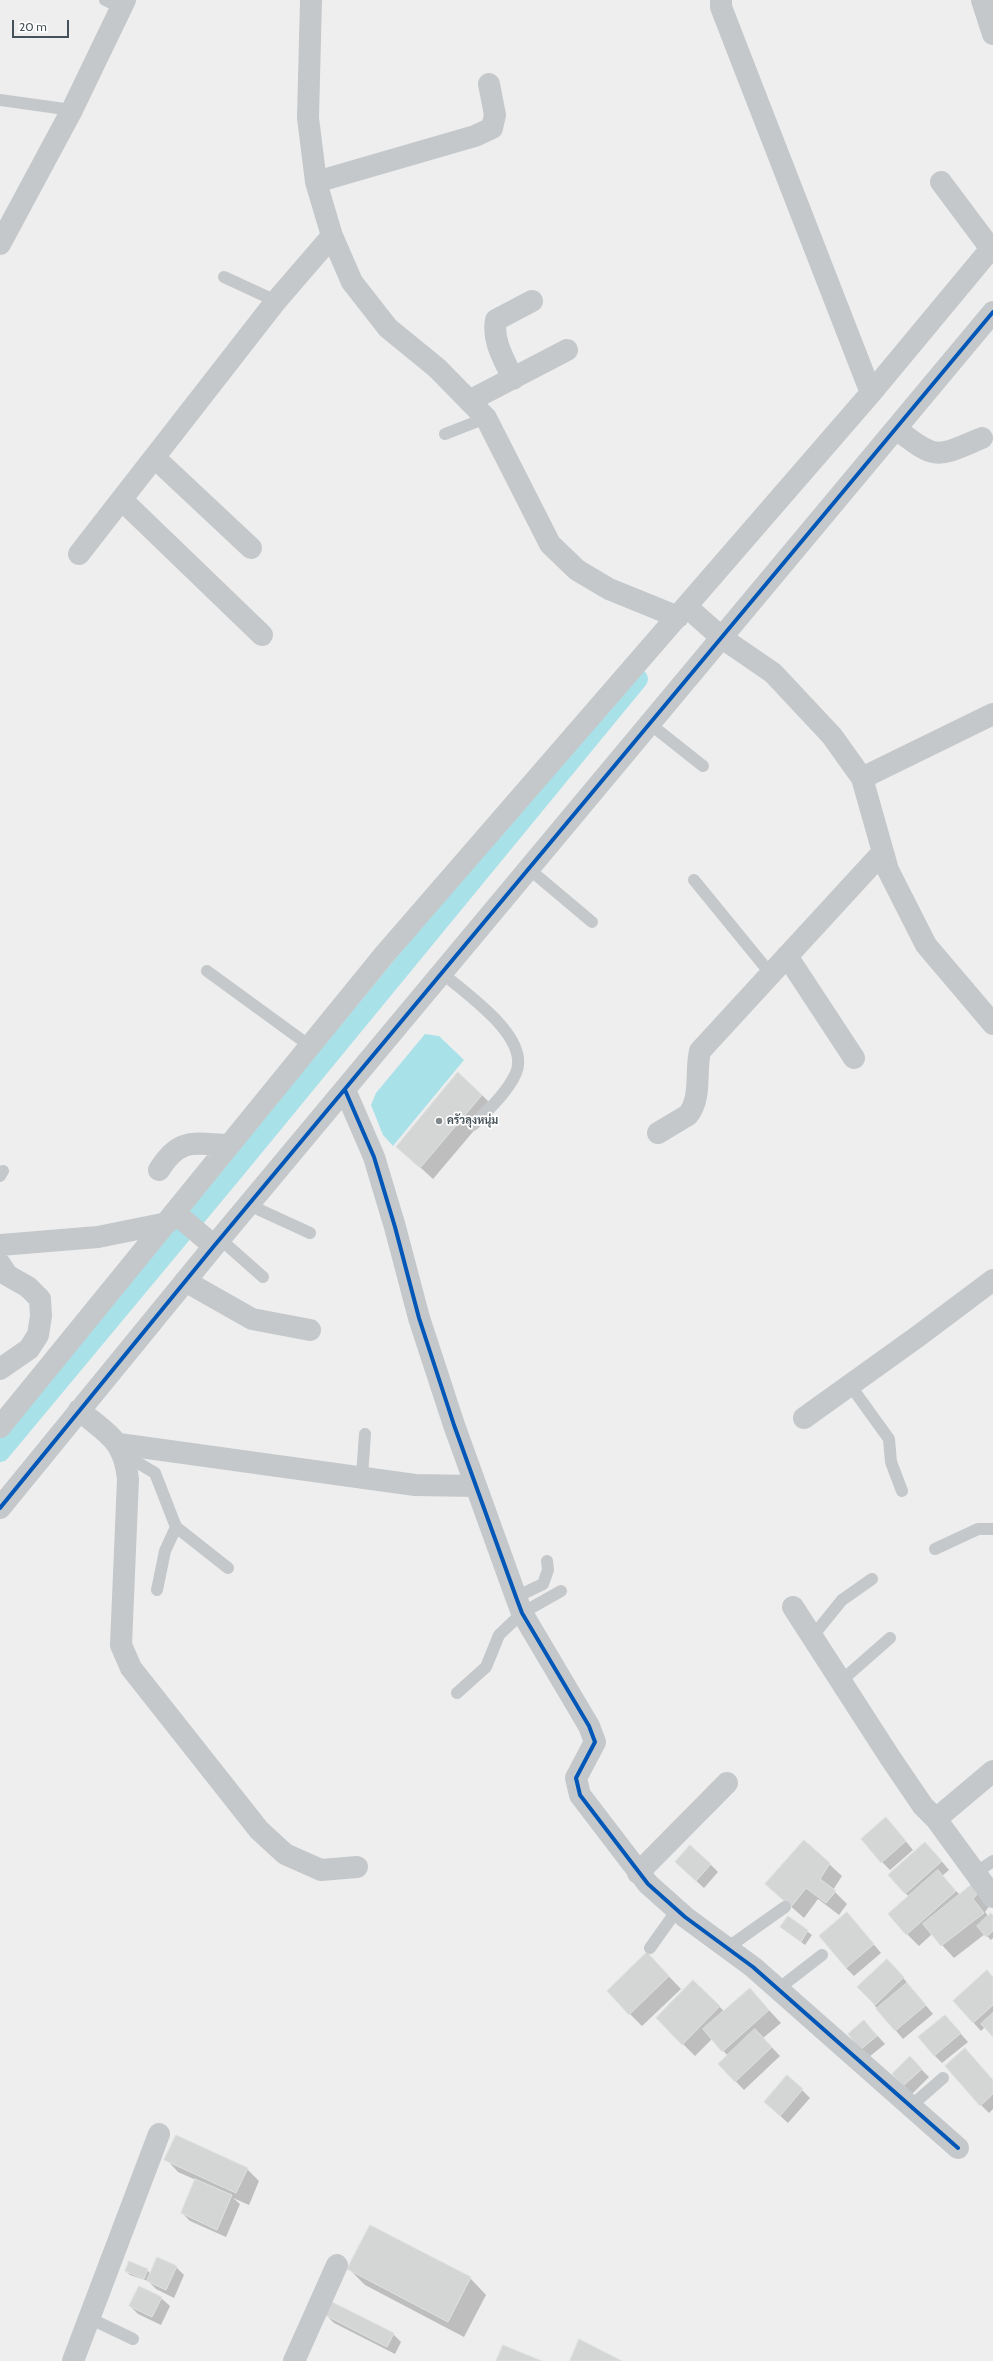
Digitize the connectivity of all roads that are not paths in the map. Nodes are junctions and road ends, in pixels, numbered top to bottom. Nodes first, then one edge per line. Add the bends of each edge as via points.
1 (311, 0) edge
2 (721, 0) edge
3 (982, 0) edge
4 (117, 3) edge
5 (993, 34) edge
6 (489, 84) dead end
7 (0, 100) edge
8 (72, 110) junction
9 (316, 182) junction
10 (941, 182) dead end
11 (5, 223) edge
12 (332, 236) junction
13 (0, 244) edge
14 (992, 248) edge
15 (224, 277) dead end
16 (532, 300) dead end
17 (276, 301) junction
18 (993, 312) edge
19 (567, 350) dead end
20 (513, 379) junction
21 (871, 394) junction
22 (470, 402) junction
23 (486, 418) junction
24 (896, 429) junction
25 (445, 434) dead end
26 (982, 438) dead end
27 (155, 458) junction
28 (122, 500) junction
29 (251, 548) dead end
30 (79, 554) dead end
31 (685, 612) junction
32 (262, 635) dead end
33 (718, 635) junction
34 (993, 714) edge
35 (650, 724) junction
36 (703, 766) dead end
37 (862, 778) junction
38 (882, 853) junction
39 (529, 869) junction
40 (694, 880) dead end
41 (592, 922) dead end
42 (787, 956) junction
43 (207, 971) dead end
44 (442, 973) junction
45 (770, 973) junction
46 (993, 1024) edge
47 (310, 1046) junction
48 (854, 1058) dead end
49 (345, 1090) junction
50 (473, 1125) dead end
51 (658, 1133) dead end
52 (229, 1145) junction
53 (159, 1170) dead end
54 (249, 1205) junction
55 (176, 1219) junction
56 (310, 1232) dead end
57 (213, 1241) junction
58 (0, 1245) edge
59 (0, 1264) edge
60 (263, 1277) dead end
61 (993, 1280) edge
62 (185, 1281) junction
63 (310, 1330) dead end
64 (0, 1369) edge
65 (850, 1386) junction
66 (79, 1410) junction
67 (804, 1418) dead end
68 (0, 1427) edge
69 (365, 1434) dead end
70 (121, 1449) junction
71 (362, 1476) junction
72 (475, 1486) junction
73 (902, 1491) dead end
74 (0, 1508) edge
75 (176, 1527) junction
76 (993, 1528) edge
77 (935, 1549) dead end
78 (547, 1561) dead end
79 (228, 1568) dead end
80 (872, 1579) dead end
81 (157, 1590) dead end
82 (561, 1591) dead end
83 (519, 1605) junction
84 (793, 1607) dead end
85 (812, 1637) junction
86 (890, 1638) dead end
87 (841, 1681) junction
88 (457, 1693) dead end
89 (993, 1770) edge
90 (727, 1783) dead end
91 (936, 1819) junction
92 (993, 1861) edge
93 (357, 1867) dead end
94 (975, 1872) junction
95 (638, 1873) junction
96 (993, 1897) edge
97 (785, 1907) dead end
98 (677, 1910) junction
99 (650, 1948) dead end
100 (727, 1948) junction
101 (822, 1955) dead end
102 (778, 1989) junction
103 (943, 2078) dead end
104 (912, 2105) junction
105 (159, 2134) dead end
106 (958, 2148) dead end
107 (337, 2265) dead end
108 (89, 2318) junction
109 (133, 2339) dead end
110 (72, 2361) edge
111 (294, 2361) edge

1 - 9 street via 308,118
2 - 21 street via 721,7
3 - 5 street
4 - 8 street
6 - 9 street via 495,115 492,128 475,136
7 - 8 lane
8 - 11 street
9 - 12 street
10 - 14 street
11 - 13 street
12 - 17 street
12 - 22 street via 352,282 388,328 437,368
14 - 21 street
15 - 17 lane
16 - 20 street via 496,320 496,342
17 - 27 street
18 - 24 street
19 - 20 street
20 - 22 street
21 - 31 street
22 - 23 street
23 - 25 lane
23 - 31 street via 550,544 577,570 609,589
24 - 26 street via 922,449 937,454 949,452
24 - 33 street
27 - 28 street
27 - 29 street
28 - 30 street
28 - 32 street
31 - 33 street
31 - 47 street via 384,955
33 - 35 street
33 - 37 street via 773,673 832,736
34 - 37 street
35 - 36 lane
35 - 39 street
37 - 38 street
38 - 42 street
38 - 46 street via 926,945
39 - 41 lane
39 - 44 street
40 - 45 lane
42 - 45 street
42 - 48 street
43 - 47 lane
44 - 49 street
44 - 50 lane via 498,1022 512,1040 518,1054 516,1072 500,1098
45 - 51 street via 700,1050 697,1091 692,1110
47 - 52 street
49 - 54 street
49 - 72 street via 374,1157 418,1318
52 - 53 street via 194,1144 178,1147 168,1155
52 - 55 street
54 - 56 lane
54 - 57 street
55 - 57 street
55 - 58 street via 98,1237
55 - 68 street
57 - 60 lane
57 - 62 street
59 - 64 street via 6,1275 28,1287 40,1299 41,1316 38,1335 29,1349
61 - 65 street
62 - 63 street via 252,1319
62 - 66 street
65 - 67 street
65 - 73 lane via 889,1439 891,1462
66 - 70 street
66 - 74 street
69 - 71 lane
70 - 71 street
70 - 75 lane via 155,1473
70 - 93 street via 128,1478 121,1645 131,1668 259,1830 285,1854 321,1870
71 - 72 street via 415,1485
72 - 83 street
75 - 79 lane
75 - 81 lane via 165,1551
76 - 77 lane via 978,1529
78 - 83 lane via 548,1570 543,1584
80 - 85 lane via 842,1600
82 - 83 lane
83 - 88 lane via 499,1635 486,1667
83 - 95 street via 589,1726 595,1742 576,1778 580,1794
84 - 85 street
85 - 87 street
86 - 87 lane
87 - 91 street via 923,1806
89 - 91 street
90 - 95 street
91 - 94 street
92 - 94 lane
94 - 96 street
95 - 98 street
97 - 100 lane
98 - 99 lane
98 - 100 street
100 - 102 street via 753,1966
101 - 102 lane
102 - 104 street
103 - 104 lane
104 - 106 street
105 - 108 street
107 - 111 street
108 - 109 lane
108 - 110 street

